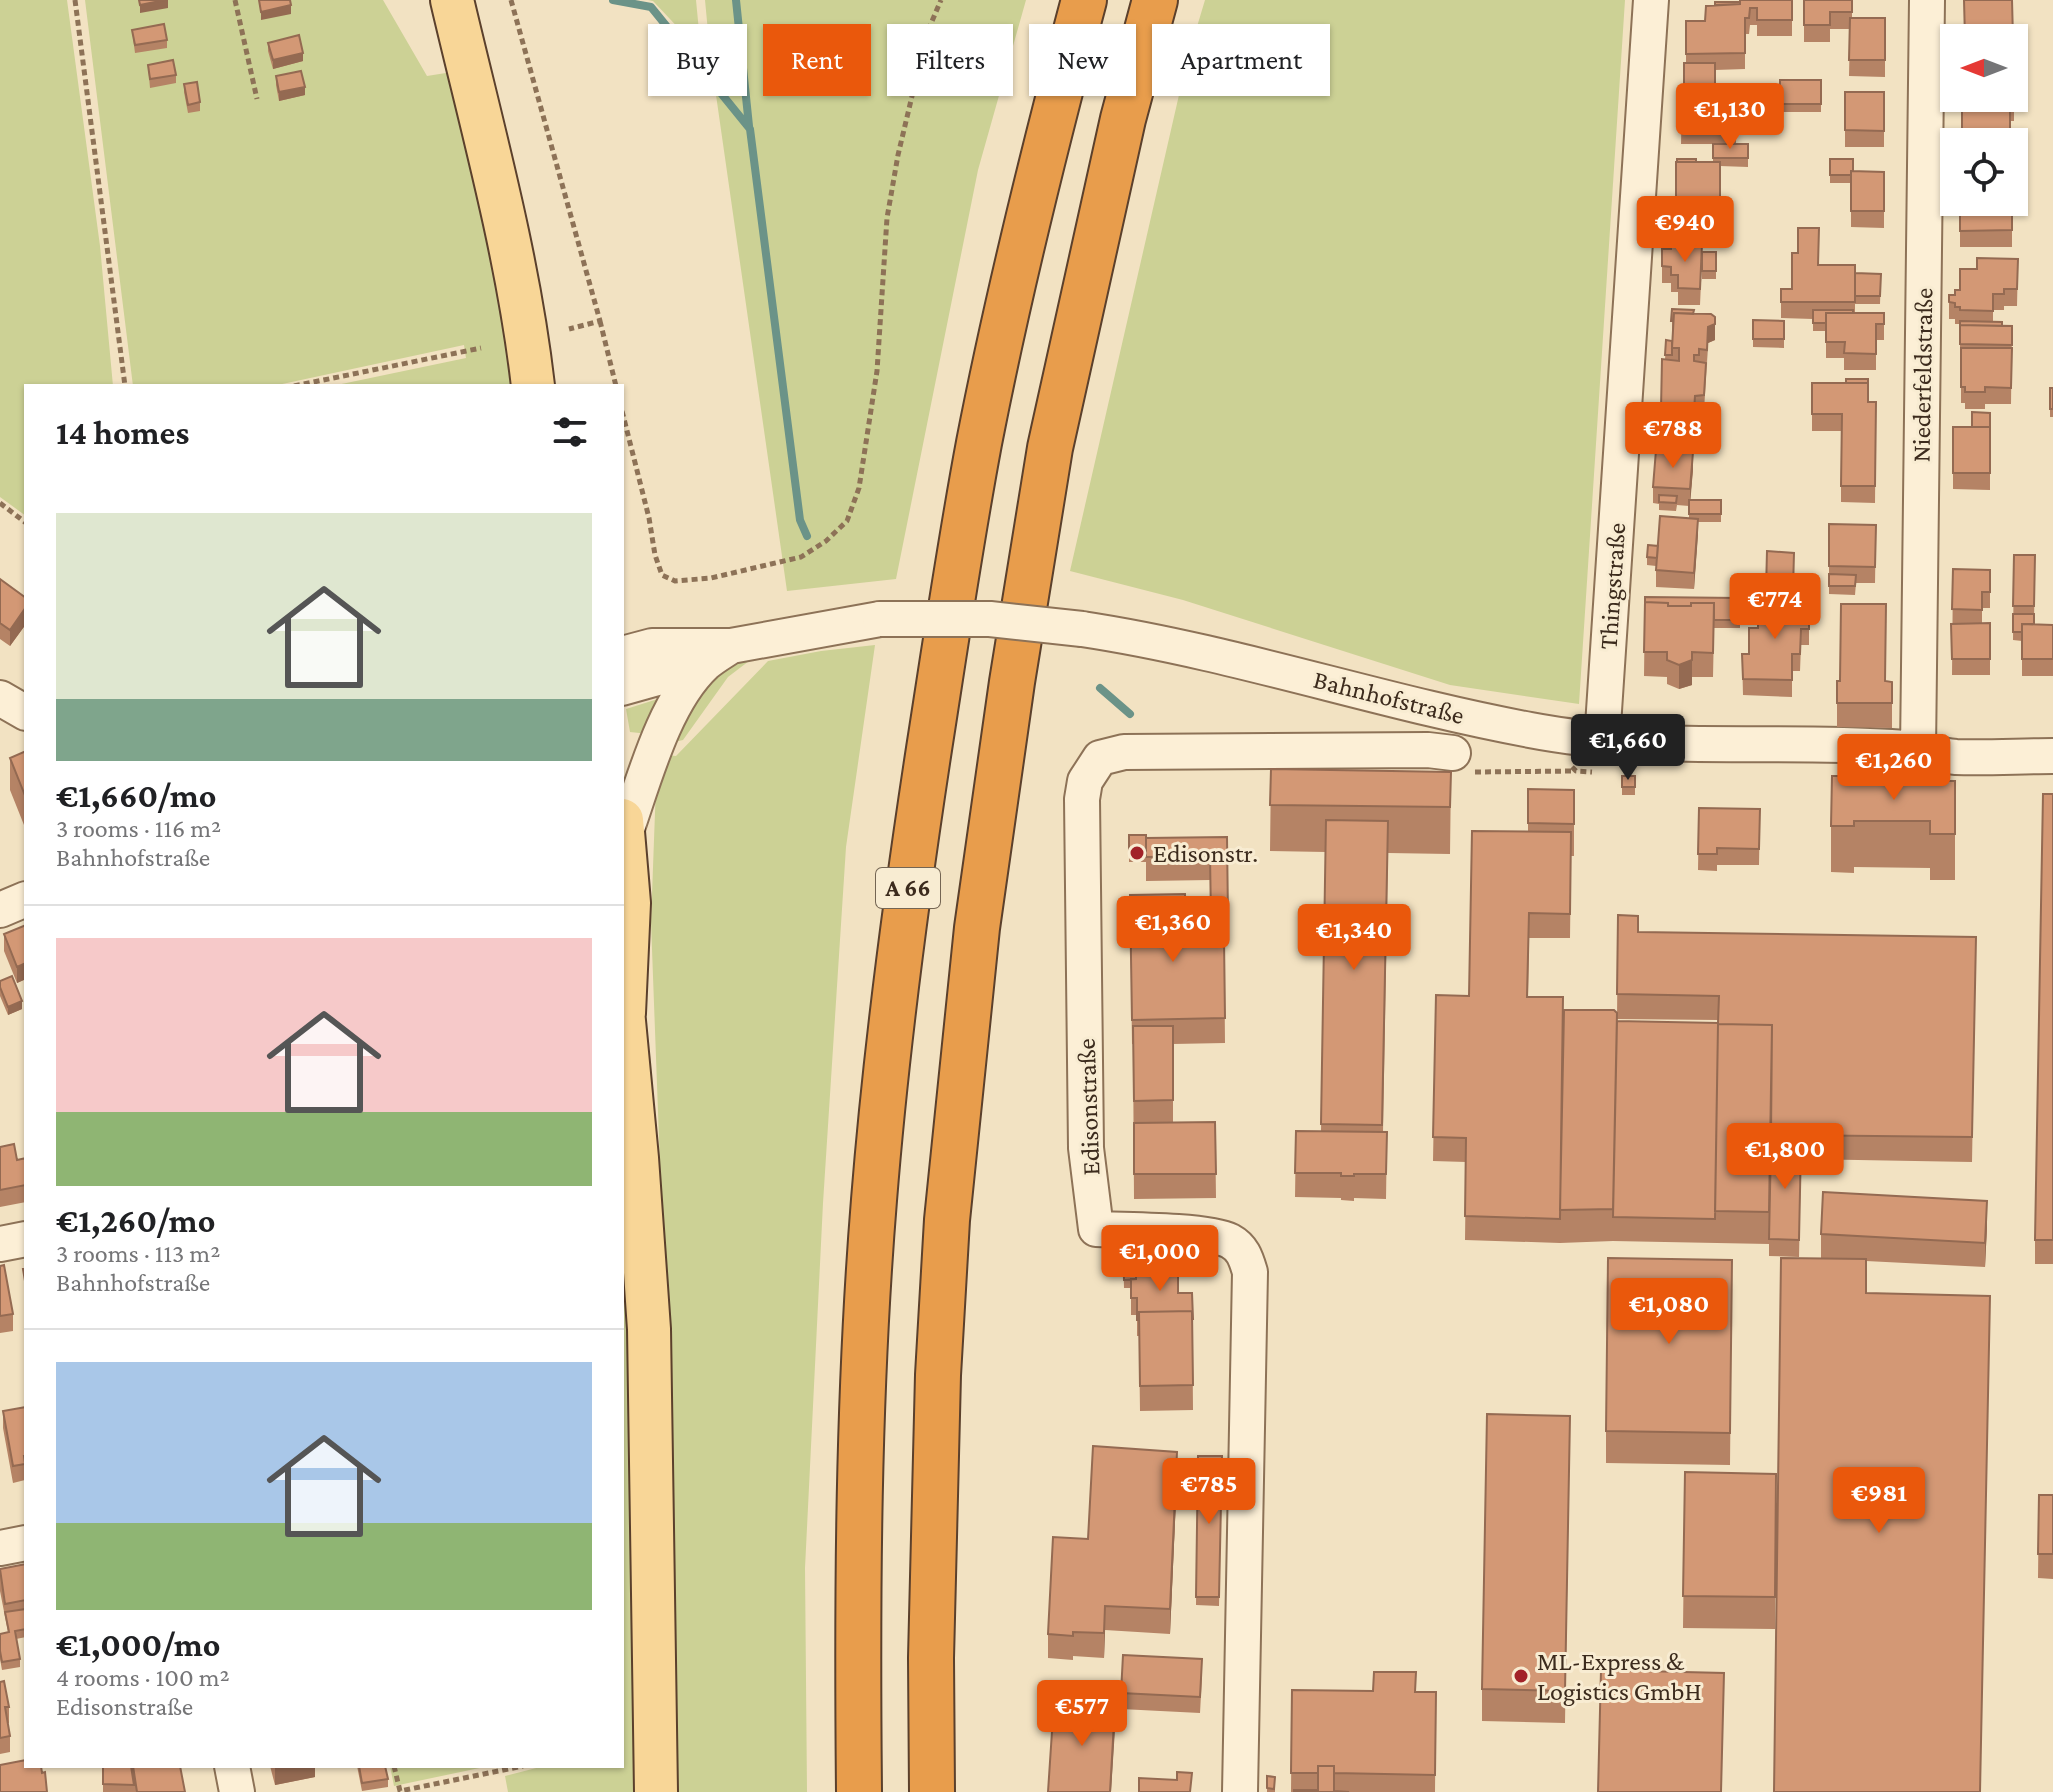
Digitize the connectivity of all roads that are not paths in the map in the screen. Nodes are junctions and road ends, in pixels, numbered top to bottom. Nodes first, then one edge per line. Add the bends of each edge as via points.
1 (452, 0) edge
2 (1084, 0) edge
3 (1155, 0) edge
4 (1651, 0) edge
5 (1927, 0) edge
6 (526, 321) junction
7 (533, 384) edge
8 (544, 384) edge
9 (624, 653) edge
10 (717, 655) junction
11 (624, 687) edge
12 (0, 698) edge
13 (24, 712) edge
14 (1602, 741) junction
15 (1918, 750) junction
16 (1453, 753) road end
17 (2053, 756) edge
18 (1090, 772) joint
19 (624, 825) edge
20 (624, 840) edge
21 (24, 900) edge
22 (0, 910) edge
23 (624, 990) edge
24 (624, 1019) edge
25 (24, 1239) edge
26 (0, 1244) edge
27 (24, 1543) edge
28 (0, 1548) edge
29 (232, 1768) edge
30 (237, 1792) edge
31 (656, 1792) edge
32 (859, 1792) edge
33 (932, 1792) edge
34 (1240, 1792) edge

1 - 6 main road
2 - 32 highway, A 66 via 980,440 903,920 874,1203 864,1383
3 - 33 highway via 1123,119 1050,448 977,928 947,1220 938,1375
4 - 14 street, Thingstraße
5 - 15 street, Niederfeldstraße
6 - 7 main road
6 - 8 main road
9 - 10 street, Bahnhofstraße via 652,646
10 - 11 street, Bahnhofstraße
10 - 14 street, Bahnhofstraße, bridge via 880,619 990,619 1177,646 1514,727
10 - 19 street via 680,698
12 - 13 street
14 - 15 street, Bahnhofstraße
15 - 17 street, Bahnhofstraße via 1954,757
16 - 18 street, Bahnhofstraße via 1124,752 1100,758
18 - 34 street, Edisonstraße via 1082,799 1084,1005 1086,1148 1096,1229 1216,1236 1244,1253 1250,1272
20 - 23 main road via 629,903
21 - 22 street
24 - 31 main road via 649,1329
25 - 26 street
27 - 28 street
29 - 30 street

